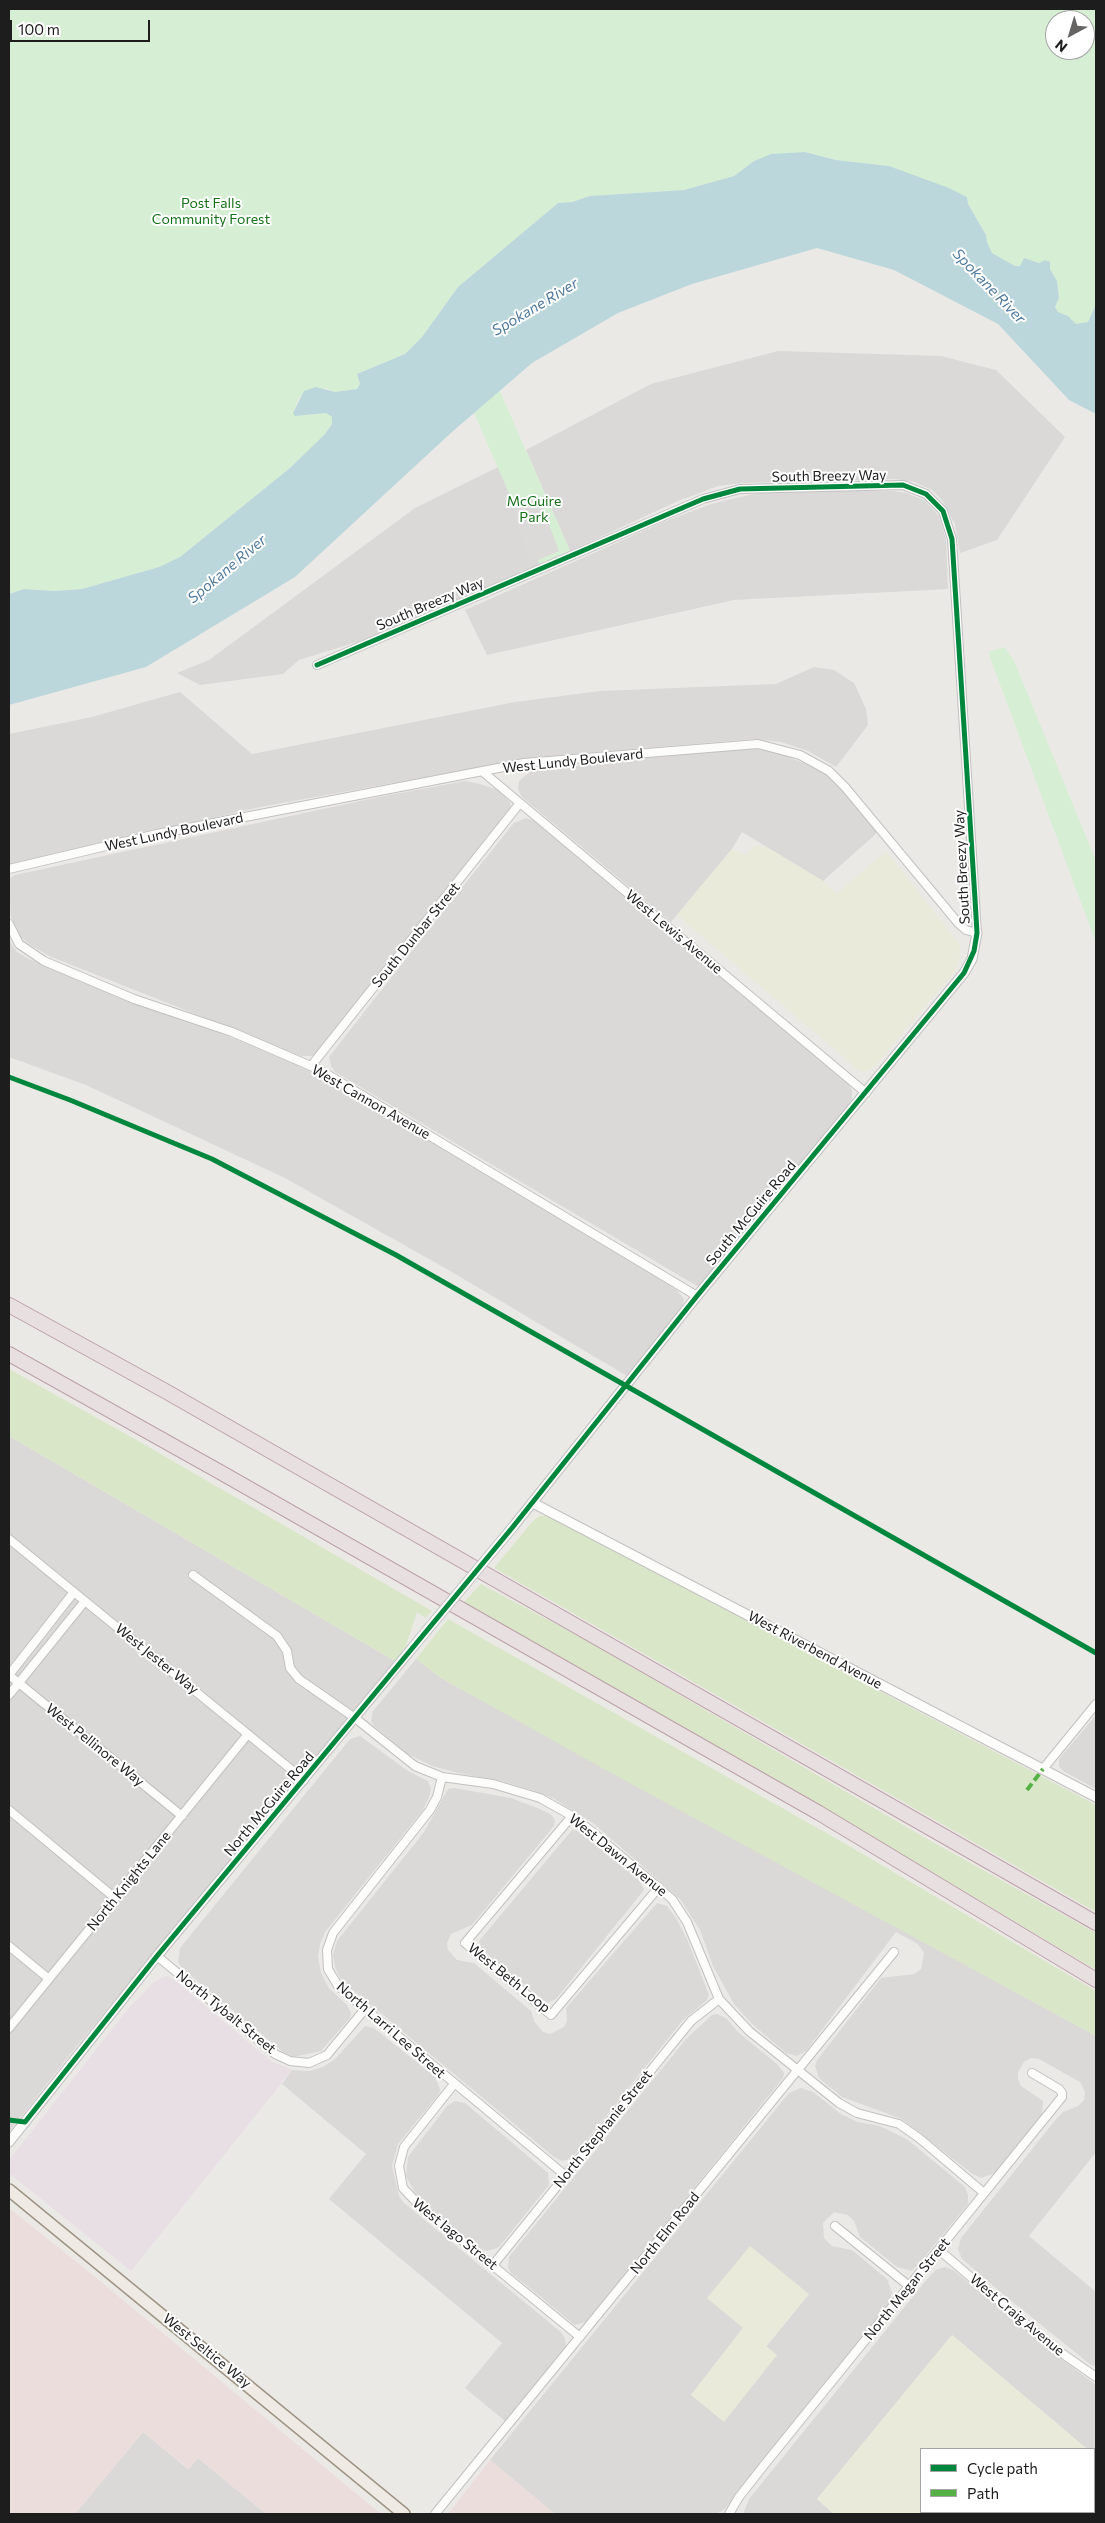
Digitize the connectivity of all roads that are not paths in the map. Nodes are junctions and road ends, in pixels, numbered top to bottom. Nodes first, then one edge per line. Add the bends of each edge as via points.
1 (317, 665) dead end
2 (483, 772) junction
3 (520, 803) junction
4 (9, 869) edge
5 (9, 924) edge
6 (977, 933) junction
7 (311, 1066) junction
8 (866, 1093) junction
9 (697, 1296) junction
10 (9, 1305) edge
11 (9, 1354) edge
12 (533, 1503) junction
13 (9, 1539) edge
14 (193, 1575) dead end
15 (74, 1592) junction
16 (85, 1601) junction
17 (9, 1675) edge
18 (19, 1683) junction
19 (9, 1695) edge
20 (1096, 1704) edge
21 (355, 1718) junction
22 (248, 1734) junction
23 (1043, 1769) junction
24 (442, 1777) junction
25 (304, 1780) junction
26 (1096, 1797) edge
27 (9, 1810) edge
28 (182, 1816) junction
29 (572, 1816) junction
30 (659, 1887) junction
31 (115, 1898) junction
32 (1096, 1923) edge
33 (9, 1946) edge
34 (894, 1952) dead end
35 (157, 1956) junction
36 (49, 1979) junction
37 (1096, 1980) edge
38 (719, 1999) junction
39 (366, 2009) junction
40 (9, 2028) edge
41 (798, 2071) junction
42 (1032, 2073) dead end
43 (454, 2084) junction
44 (9, 2142) edge
45 (566, 2176) junction
46 (9, 2190) edge
47 (984, 2193) junction
48 (835, 2226) dead end
49 (939, 2250) junction
50 (493, 2265) junction
51 (909, 2286) junction
52 (580, 2337) junction
53 (1096, 2376) edge
54 (404, 2514) edge
55 (435, 2514) edge
56 (729, 2514) edge

1 - 6 street, South Breezy Way via 703,498 740,489 902,485 926,494 943,512 952,539
2 - 3 street, West Lewis Avenue
2 - 4 street, West Lundy Boulevard via 157,834
2 - 6 street, West Lundy Boulevard via 524,763 742,744 763,744 789,751 821,766 838,779 958,924
3 - 7 street, South Dunbar Street
3 - 8 street, West Lewis Avenue
5 - 7 street, West Cannon Avenue via 19,944 44,961 134,999 232,1032
6 - 8 street, South McGuire Road via 972,959 964,973
7 - 9 street, West Cannon Avenue
8 - 9 street, South McGuire Road
9 - 12 street, South McGuire Road
10 - 32 highway
11 - 37 highway via 819,1814
12 - 21 street, North McGuire Road, bridge
12 - 23 street, West Riverbend Avenue
13 - 15 street, West Jester Way
14 - 21 street, West Dawn Avenue via 269,1628 283,1644 293,1673
15 - 16 street, West Jester Way
15 - 17 street
16 - 18 street
16 - 22 street, West Jester Way
17 - 18 street, West Pellinore Way
18 - 19 street
18 - 28 street, West Pellinore Way
20 - 23 street
21 - 24 street, West Dawn Avenue via 415,1766
21 - 25 street, North McGuire Road
22 - 25 street, West Jester Way
22 - 28 street, North Knights Lane
23 - 26 street, West Riverbend Avenue
24 - 29 street, West Dawn Avenue via 515,1790 540,1798
24 - 39 street, North Larri Lee Street via 430,1810 329,1941 326,1961 331,1978
25 - 35 street, North McGuire Road
27 - 31 street
28 - 31 street, North Knights Lane
29 - 30 street, West Dawn Avenue
29 - 30 street, West Beth Loop via 465,1943 551,2015
30 - 38 street, West Dawn Avenue via 672,1899 687,1922
31 - 36 street, North Knights Lane
33 - 36 street
34 - 41 street, North Elm Road
35 - 39 street, North Tybalt Street via 276,2054 290,2061 309,2063 327,2055
35 - 44 street, North McGuire Road
36 - 40 street, North Knights Lane
38 - 41 street, West Dawn Avenue via 749,2031
38 - 45 street, North Stephanie Street via 691,2021
39 - 43 street, North Larri Lee Street
41 - 47 street, West Dawn Avenue via 857,2113 899,2124
41 - 52 street, North Elm Road
42 - 47 street, North Megan Street via 1059,2089 1062,2097
43 - 45 street, North Larri Lee Street
43 - 50 street, West Iago Street via 404,2147 400,2177 409,2196
45 - 50 street, North Stephanie Street
46 - 54 main road, West Seltice Way
47 - 49 street, North Megan Street
48 - 51 street
49 - 51 street, North Megan Street
49 - 53 street, West Craig Avenue via 1053,2347
50 - 52 street, West Iago Street
51 - 56 street, North Megan Street via 755,2477
52 - 55 street, North Elm Road

